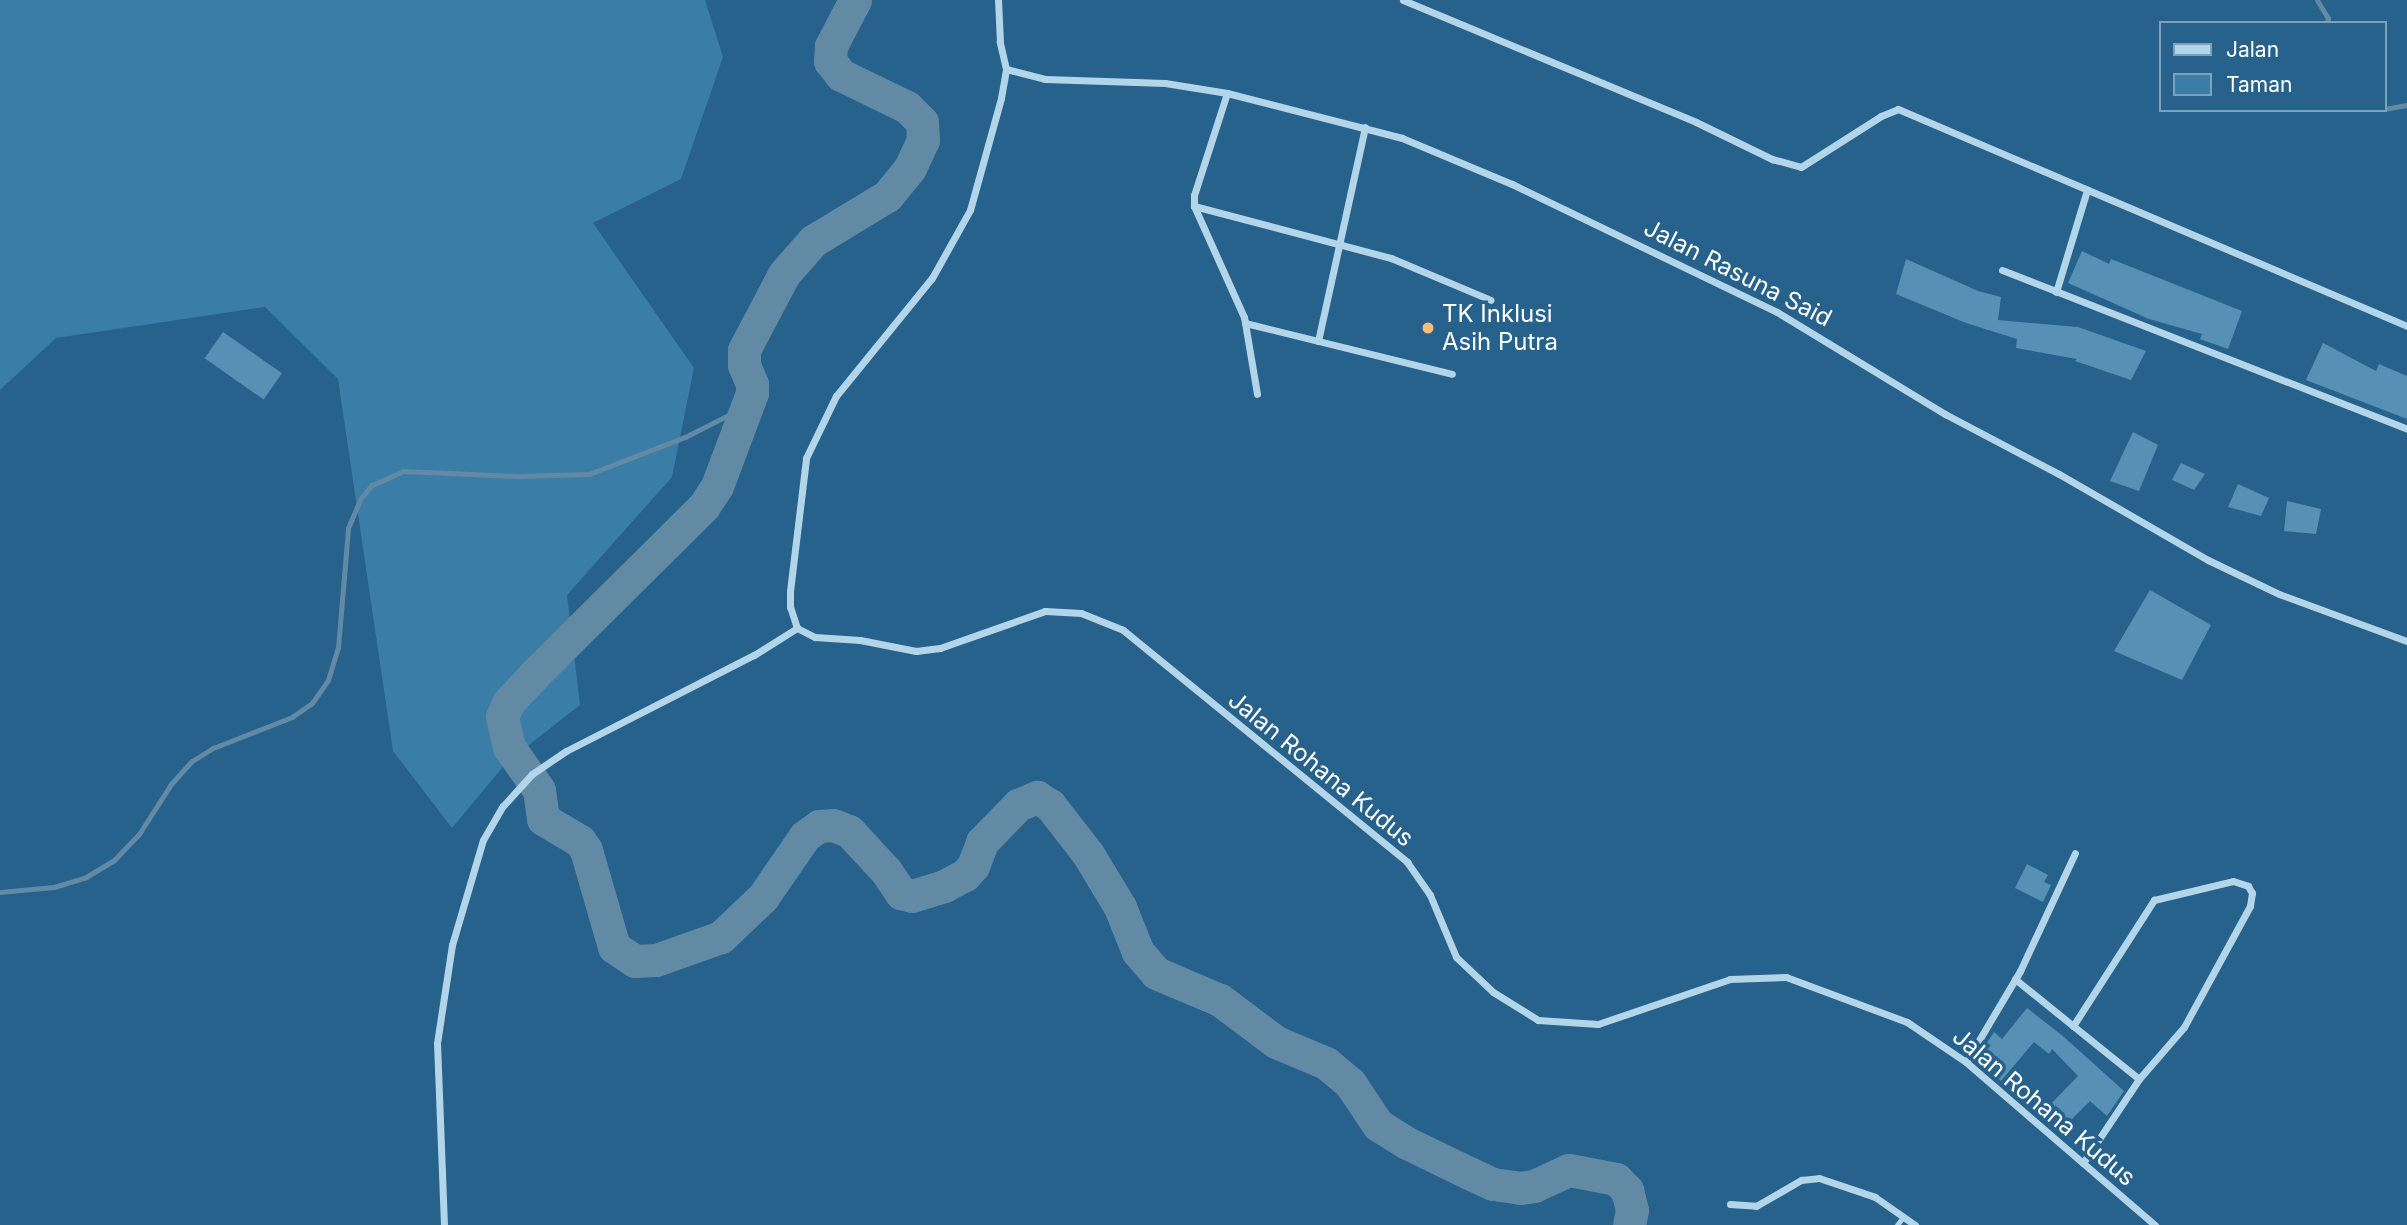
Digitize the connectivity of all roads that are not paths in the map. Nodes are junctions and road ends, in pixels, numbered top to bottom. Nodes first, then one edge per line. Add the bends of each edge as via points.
1 (998, 0) edge
2 (1403, 0) edge
3 (1006, 69) junction
4 (1227, 93) junction
5 (1365, 127) junction
6 (2087, 190) junction
7 (1194, 206) junction
8 (1340, 245) junction
9 (2002, 271) dead end
10 (2056, 292) junction
11 (1491, 300) dead end
12 (1245, 323) junction
13 (2407, 326) edge
14 (1318, 341) junction
15 (1452, 374) dead end
16 (1257, 394) dead end
17 (2407, 429) edge
18 (797, 628) junction
19 (2407, 641) edge
20 (2075, 853) dead end
21 (2015, 979) junction
22 (2073, 1026) junction
23 (1966, 1062) junction
24 (2138, 1079) junction
25 (2083, 1163) junction
26 (1730, 1204) dead end
27 (1903, 1217) junction
28 (444, 1225) edge
29 (1897, 1225) edge
30 (1915, 1225) edge
31 (2155, 1225) edge

1 - 3 street via 999,42
2 - 6 street via 1696,122 1772,159 1801,167 1898,109
3 - 4 street, Jalan Rasuna Said via 1045,79 1165,83
3 - 18 street via 970,210 932,278 836,396 806,458 790,592
4 - 5 street, Jalan Rasuna Said
4 - 7 street
5 - 8 street
5 - 19 street, Jalan Rasuna Said via 1512,184 1777,312 1923,401 2208,560 2279,594
6 - 10 street
6 - 13 street
7 - 8 street
7 - 12 street
8 - 11 street via 1391,258
8 - 14 street
9 - 10 street
10 - 17 street
12 - 14 street
12 - 16 street
14 - 15 street
18 - 23 street, Jalan Rohana Kudus via 816,637 916,651 940,648 1045,611 1081,613 1123,630 1407,862 1430,895 1456,957 1493,992 1538,1020 1598,1024 1730,979 1786,977 1907,1022
18 - 28 street via 754,655 566,751 532,774 503,806 483,840 452,945 437,1043
20 - 21 street
21 - 22 street
21 - 23 street
22 - 24 street
22 - 24 street via 2154,900 2233,881 2248,886 2250,906 2184,1027
23 - 25 street, Jalan Rohana Kudus
24 - 25 street
25 - 31 street, Jalan Rohana Kudus
26 - 27 street via 1756,1206 1801,1180 1819,1178 1875,1197
27 - 29 lane
27 - 30 street

